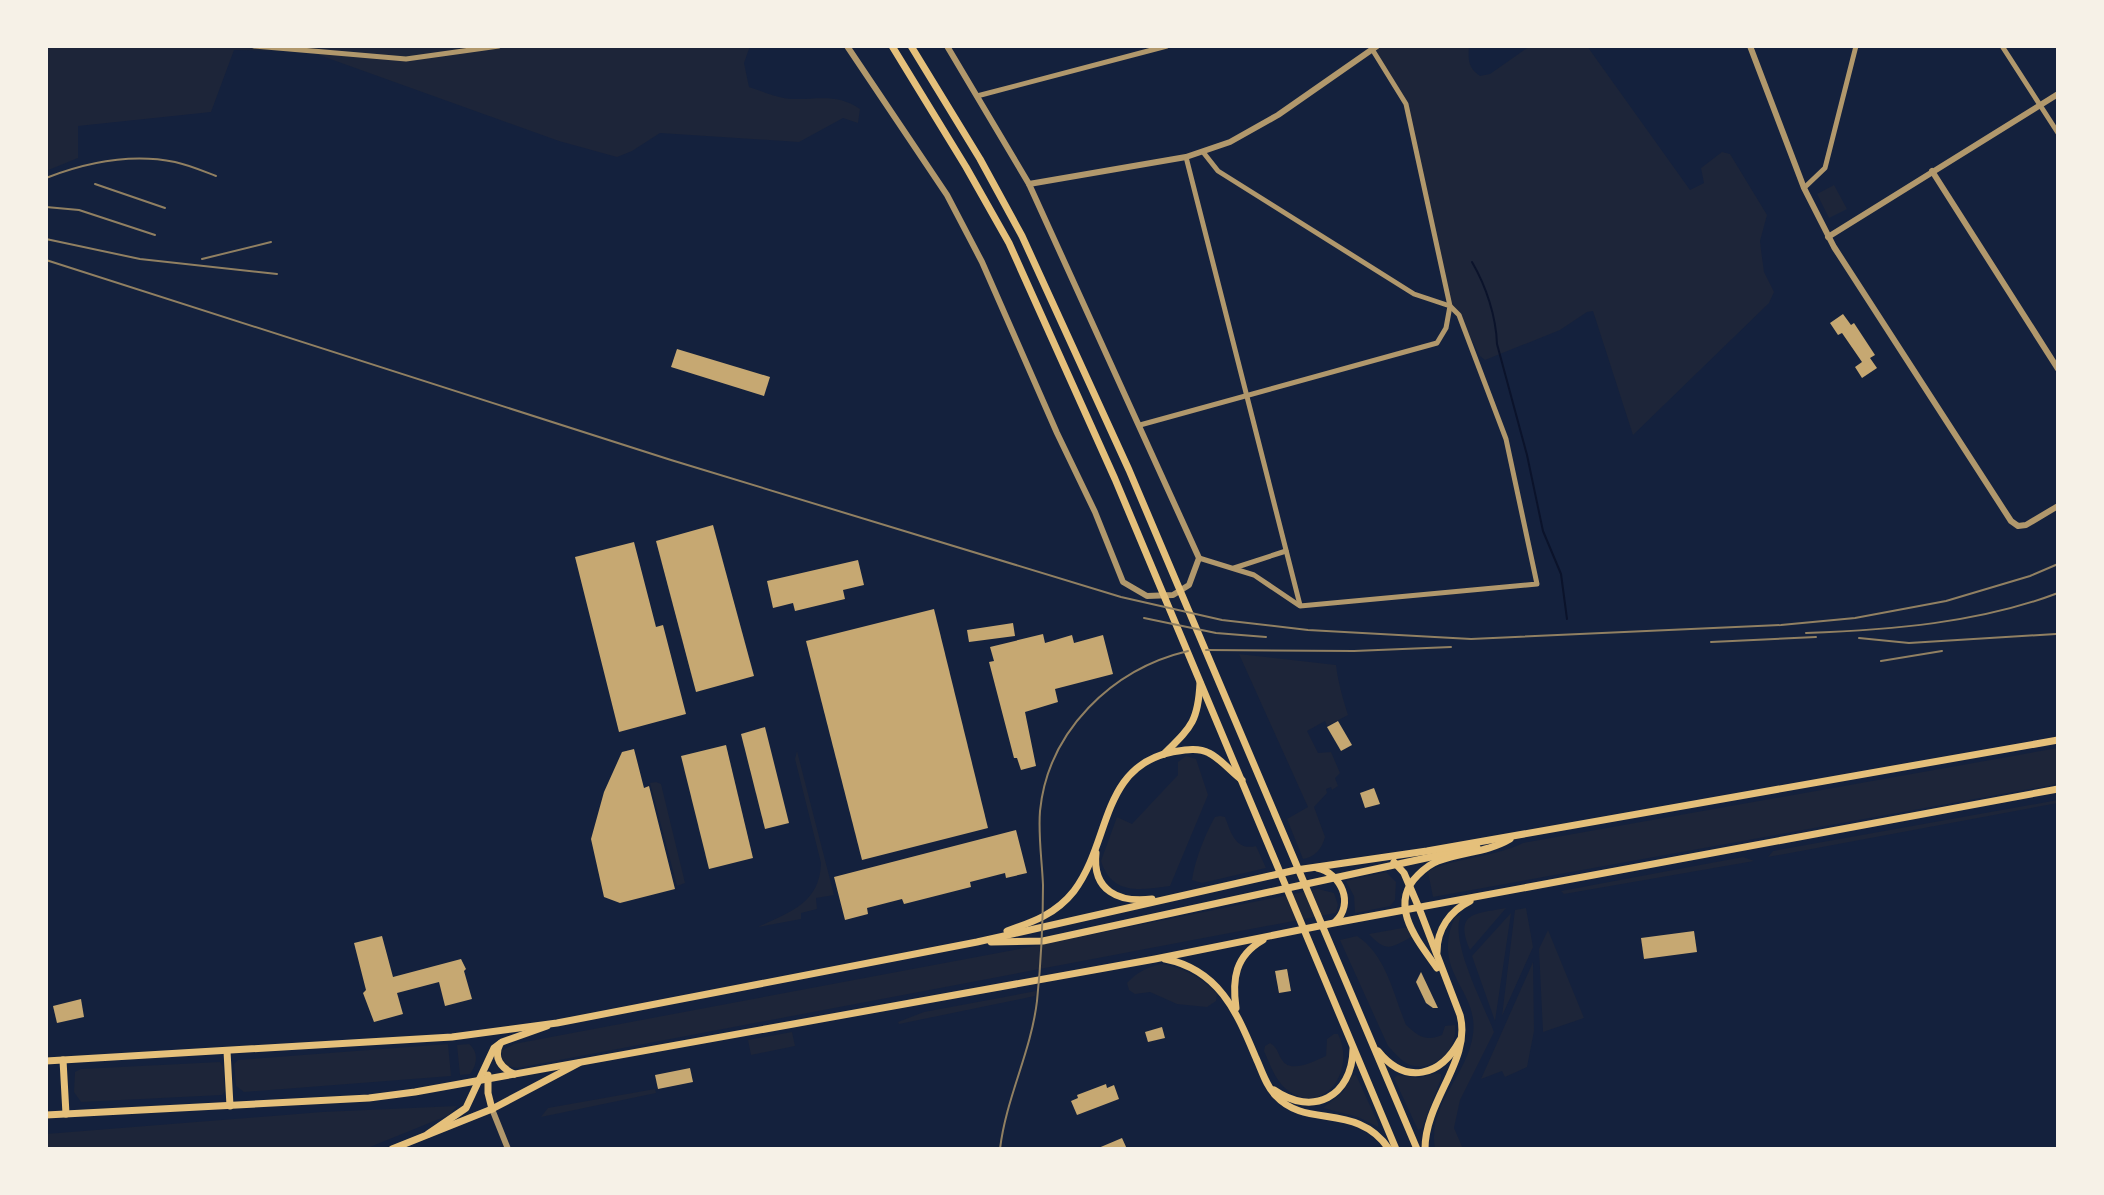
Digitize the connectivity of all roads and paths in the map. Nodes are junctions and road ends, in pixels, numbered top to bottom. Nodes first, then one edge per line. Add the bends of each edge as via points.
1 (254, 46) edge
2 (499, 46) edge
3 (847, 46) edge
4 (892, 46) edge
5 (911, 46) edge
6 (947, 46) edge
7 (1167, 46) edge
8 (1750, 46) edge
9 (1856, 46) edge
10 (2002, 46) edge
11 (1374, 47) edge
12 (2058, 94) edge
13 (977, 96) junction
14 (2038, 106) junction
15 (2058, 133) edge
16 (1203, 152) junction
17 (1186, 157) junction
18 (1932, 171) junction
19 (1029, 184) junction
20 (1804, 188) junction
21 (1828, 237) junction
22 (1450, 306) junction
23 (2058, 369) edge
24 (1246, 396) junction
25 (1140, 425) junction
26 (2058, 506) edge
27 (1286, 551) junction
28 (1199, 558) junction
29 (1233, 568) junction
30 (1300, 606) junction
31 (1201, 681) junction
32 (2058, 740) edge
33 (1163, 755) junction
34 (1244, 782) junction
35 (2058, 789) edge
36 (1515, 835) junction
37 (1098, 843) junction
38 (1380, 858) junction
39 (1394, 865) junction
40 (1309, 868) junction
41 (1334, 878) junction
42 (1318, 882) junction
43 (1409, 887) junction
44 (1341, 889) junction
45 (1189, 895) junction
46 (1485, 895) junction
47 (1418, 908) junction
48 (1404, 911) junction
49 (1334, 923) junction
50 (1269, 937) junction
51 (977, 942) junction
52 (1155, 959) junction
53 (1439, 966) junction
54 (1445, 980) junction
55 (1236, 1010) junction
56 (557, 1023) junction
57 (1463, 1035) junction
58 (1368, 1036) junction
59 (502, 1042) junction
60 (1352, 1043) junction
61 (227, 1051) junction
62 (1375, 1052) junction
63 (1359, 1059) junction
64 (63, 1060) junction
65 (46, 1061) edge
66 (579, 1063) junction
67 (515, 1075) junction
68 (484, 1080) junction
69 (1266, 1082) junction
70 (230, 1106) junction
71 (492, 1109) junction
72 (66, 1114) junction
73 (46, 1115) edge
74 (428, 1134) junction
75 (392, 1149) edge
76 (508, 1149) edge
77 (1389, 1149) edge
78 (1396, 1149) edge
79 (1417, 1149) edge
80 (1425, 1149) edge

1 - 2 street via 406,59
3 - 28 street via 947,195 982,262 1123,582 1147,596 1173,595 1189,585
4 - 31 main road via 1009,243
5 - 58 main road via 1029,250 1135,483
6 - 13 street
7 - 13 street
8 - 20 street
9 - 20 street via 1825,168
10 - 14 street
11 - 16 street via 1278,115
11 - 22 street via 1406,104
12 - 14 street
13 - 19 street
14 - 15 street
14 - 18 street
16 - 17 street
16 - 22 street via 1218,171 1414,294
17 - 19 street
17 - 24 street
18 - 21 street
18 - 23 street
19 - 25 street
20 - 21 street
21 - 26 street via 2011,521 2026,525
22 - 24 street via 1437,343
22 - 30 street via 1459,315 1506,439 1537,584
24 - 25 street
24 - 27 street
25 - 28 street
27 - 29 street
27 - 30 street
28 - 29 street
29 - 30 street via 1254,575
31 - 33 main road via 1197,716
31 - 34 main road
32 - 36 main road
33 - 34 main road via 1207,752
33 - 37 main road via 1140,764 1125,779
34 - 60 main road
35 - 46 main road
36 - 38 main road
36 - 39 main road
36 - 43 main road via 1492,848 1435,862
37 - 45 main road via 1099,878 1119,898
37 - 51 main road via 1078,885 1055,910
38 - 39 main road
38 - 40 main road
39 - 41 main road
39 - 43 main road
40 - 41 main road via 1325,870
40 - 45 main road
41 - 42 main road
41 - 44 main road
42 - 44 main road
42 - 51 main road via 1043,941
43 - 47 main road
43 - 48 main road
44 - 49 main road via 1346,907
45 - 51 main road
46 - 47 main road
46 - 53 main road via 1464,904 1446,921 1437,943
47 - 48 main road
47 - 53 main road
48 - 49 main road
48 - 54 main road
49 - 50 main road
50 - 52 main road
50 - 55 main road via 1248,950 1237,967
51 - 56 main road
52 - 55 main road via 1199,973
52 - 66 main road
53 - 54 main road
54 - 57 main road
55 - 69 main road
56 - 59 main road
56 - 61 main road via 452,1037
57 - 58 main road via 1444,1063 1415,1073 1394,1067
57 - 80 main road via 1430,1117
58 - 62 main road
59 - 67 main road via 499,1062
59 - 68 main road via 488,1060
60 - 63 main road
60 - 69 main road via 1347,1076 1325,1100 1298,1102
61 - 64 main road
61 - 70 main road
62 - 63 main road
62 - 79 main road
63 - 78 main road
64 - 65 main road
64 - 72 main road
66 - 67 main road
66 - 71 main road
67 - 68 main road
68 - 70 main road via 381,1097
68 - 71 main road
68 - 74 main road via 463,1111
69 - 77 main road via 1286,1105 1360,1123
70 - 72 main road
71 - 74 main road
71 - 76 street
72 - 73 main road
74 - 75 main road

